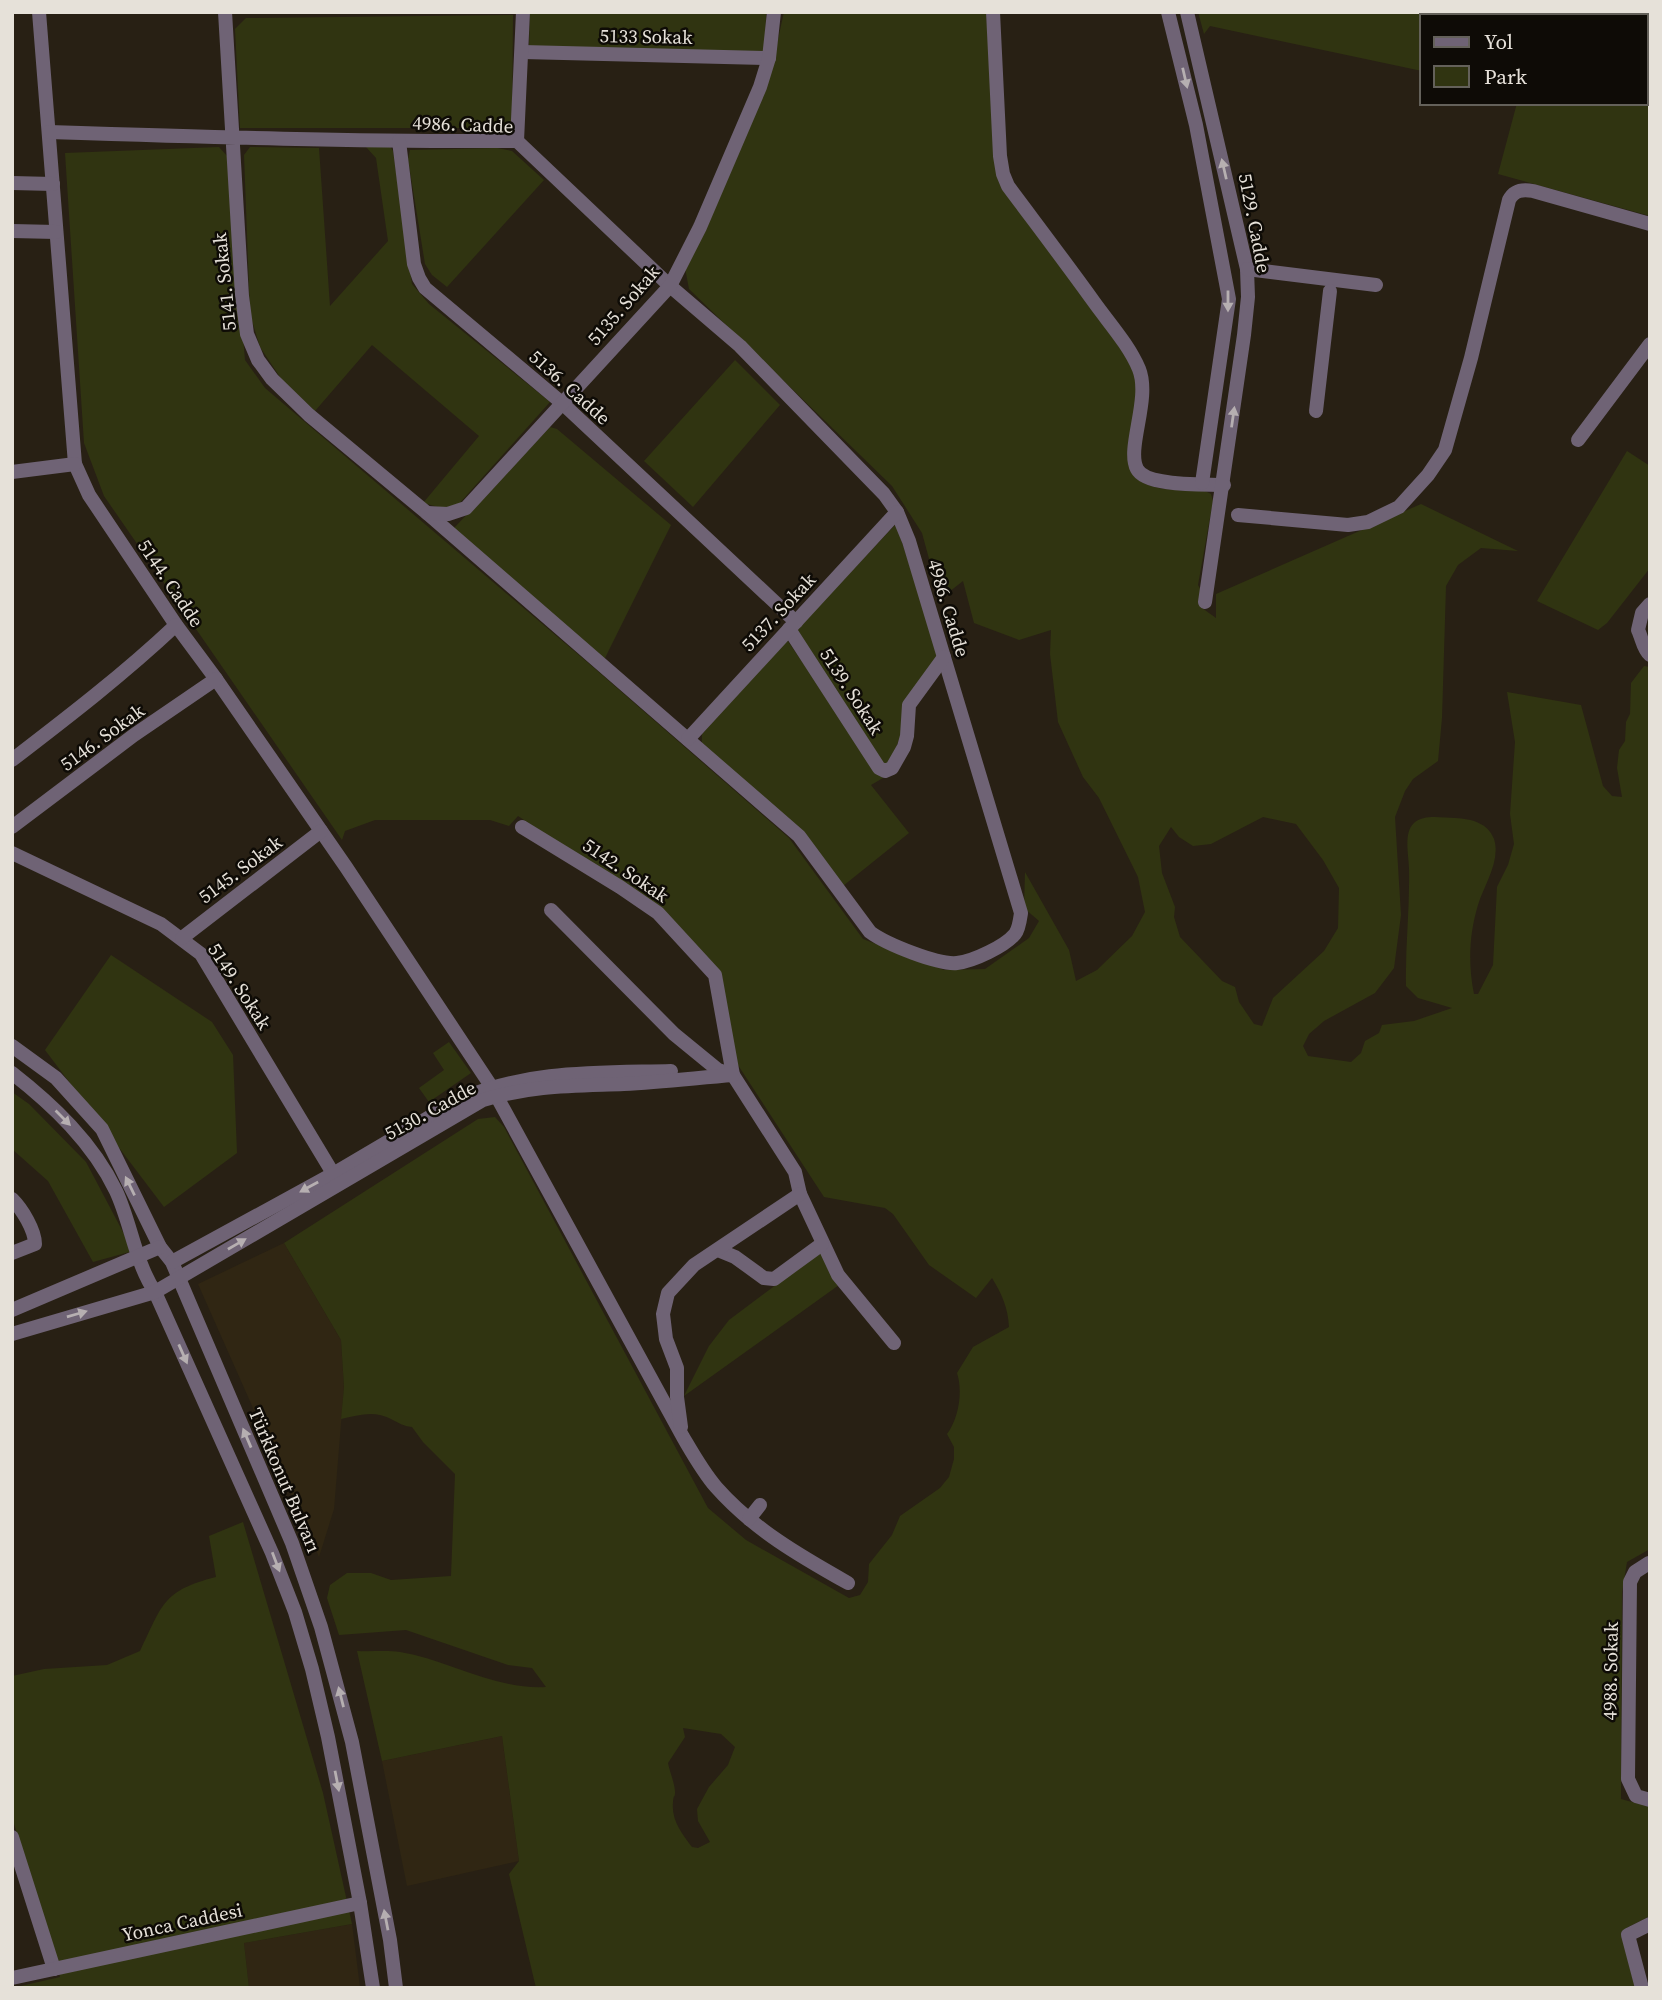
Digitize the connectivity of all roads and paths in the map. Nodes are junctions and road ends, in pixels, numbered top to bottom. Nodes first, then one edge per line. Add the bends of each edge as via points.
1 (39, 12) edge
2 (225, 12) edge
3 (523, 12) edge
4 (774, 12) edge
5 (993, 12) edge
6 (1168, 12) edge
7 (1187, 12) edge
8 (523, 52) junction
9 (769, 58) junction
10 (49, 132) junction
11 (232, 138) junction
12 (399, 141) junction
13 (517, 141) junction
14 (12, 183) edge
15 (53, 184) junction
16 (1650, 224) edge
17 (12, 231) edge
18 (56, 232) junction
19 (1247, 269) junction
20 (1376, 285) dead end
21 (670, 286) junction
22 (1330, 291) dead end
23 (1650, 344) edge
24 (562, 403) junction
25 (1316, 411) dead end
26 (1578, 440) dead end
27 (75, 464) junction
28 (12, 472) edge
29 (1202, 484) junction
30 (1224, 485) junction
31 (897, 512) junction
32 (426, 513) junction
33 (1238, 516) dead end
34 (1205, 602) dead end
35 (1650, 604) edge
36 (176, 625) junction
37 (793, 625) junction
38 (1647, 634) edge
39 (1650, 655) edge
40 (944, 657) junction
41 (216, 679) junction
42 (688, 739) junction
43 (12, 760) edge
44 (12, 827) edge
45 (522, 827) dead end
46 (321, 831) junction
47 (12, 853) edge
48 (551, 910) dead end
49 (182, 938) junction
50 (12, 1046) edge
51 (718, 1070) junction
52 (12, 1073) edge
53 (733, 1074) junction
54 (493, 1091) junction
55 (336, 1179) junction
56 (800, 1194) junction
57 (12, 1199) edge
58 (822, 1244) junction
59 (160, 1247) junction
60 (718, 1250) junction
61 (12, 1254) edge
62 (138, 1256) junction
63 (172, 1262) junction
64 (178, 1278) junction
65 (155, 1292) junction
66 (12, 1310) edge
67 (12, 1334) edge
68 (894, 1343) dead end
69 (683, 1437) junction
70 (760, 1505) dead end
71 (749, 1519) junction
72 (1648, 1563) edge
73 (848, 1583) dead end
74 (1650, 1800) edge
75 (13, 1842) edge
76 (360, 1903) junction
77 (1650, 1924) edge
78 (54, 1969) junction
79 (12, 1978) edge
80 (373, 1988) edge
81 (397, 1988) edge
82 (1642, 1988) edge

1 - 10 street, 5144. Cadde
2 - 11 street, 5141. Sokak
3 - 8 street
4 - 9 street, 5135. Sokak
5 - 29 street via 1000,156 1008,186 1138,368 1143,390 1136,469 1158,480
6 -> 29 street, 5129. Cadde via 1196,125 1229,299
19 -> 7 street, 5129. Cadde
8 - 9 street, 5133 Sokak
8 - 13 street
9 - 21 street, 5135. Sokak via 750,112
10 - 11 street, 4986. Cadde
10 - 15 street, 5144. Cadde
11 - 12 street, 4986. Cadde
11 - 32 street, 5141. Sokak via 242,296 247,334 258,360 309,415
12 - 13 street, 4986. Cadde
12 - 24 street, 5136. Cadde via 414,264 425,288
13 - 21 street, 4986. Cadde
14 - 15 street
15 - 18 street, 5144. Cadde
16 - 33 street via 1533,191 1514,193 1445,450 1428,475 1399,507 1368,522 1348,525
17 - 18 street
18 - 27 street, 5144. Cadde
19 - 20 street
30 -> 19 street, 5129. Cadde via 1244,335
21 - 24 street, 5135. Sokak
21 - 31 street, 4986. Cadde via 766,371
22 - 25 street
23 - 26 street
24 - 32 street, 5135. Sokak via 466,509
24 - 37 street, 5136. Cadde
27 - 28 street
27 - 36 street, 5144. Cadde via 89,495
29 - 30 street
30 - 34 street, 5129. Cadde
31 - 37 street, 5137. Sokak
31 - 40 street, 4986. Cadde
32 - 42 street, 4986. Cadde
35 - 38 street via 1638,630
36 - 41 street, 5144. Cadde
36 - 43 street via 81,708
37 - 40 street, 5139. Sokak via 885,771 892,768 904,747 909,705
37 - 42 street, 5137. Sokak
38 - 39 street via 1644,646
40 - 42 street, 4986. Cadde via 1021,913 1017,932 1000,947 958,963 883,942 870,932 799,836
41 - 44 street, 5146. Sokak
41 - 46 street, 5144. Cadde
45 - 53 street, 5142. Sokak via 658,913 715,975
46 - 49 street, 5145. Sokak
46 - 54 street, 5144. Cadde
47 - 49 street, 5149. Sokak
48 - 51 street via 674,1034
49 - 55 street, 5149. Sokak via 201,954
59 -> 50 street, Türkkonut Bulvarı via 102,1129 55,1078
51 - 53 street
51 - 54 street, 5130. Cadde via 544,1075
52 -> 62 street, Türkkonut Bulvarı via 40,1094 82,1138 115,1189
53 - 54 street, 5130. Cadde
53 - 56 street via 795,1172
54 - 55 street, 5130. Cadde
54 - 69 street, 5144. Cadde
55 -> 63 street, 5130. Cadde
64 -> 55 street, 5130. Cadde
56 - 58 street
56 - 60 street
57 - 61 street via 35,1238 35,1244
58 - 60 street via 774,1279 764,1278 735,1256
58 - 68 street via 838,1275
59 - 62 street
59 - 63 street, Türkkonut Bulvarı
60 - 69 street via 680,1278 668,1293 663,1314 677,1368
62 - 65 street, Türkkonut Bulvarı
62 - 66 street
63 - 64 street, Türkkonut Bulvarı
64 - 65 street, 5130. Cadde
81 -> 64 street, Türkkonut Bulvarı via 352,1742 321,1627 292,1543
67 -> 65 street, 5130. Cadde
65 -> 76 street, Türkkonut Bulvarı via 295,1612 328,1737
69 - 71 street, 5144. Cadde via 717,1488
70 - 71 street
71 - 73 street, 5144. Cadde via 785,1547
72 - 74 street, 4988. Sokak via 1630,1582 1628,1779 1636,1796
75 - 78 street
76 - 78 street, Yonca Caddesi
76 - 80 street, Türkkonut Bulvarı
77 - 82 street via 1628,1935
78 - 79 street, Yonca Caddesi

